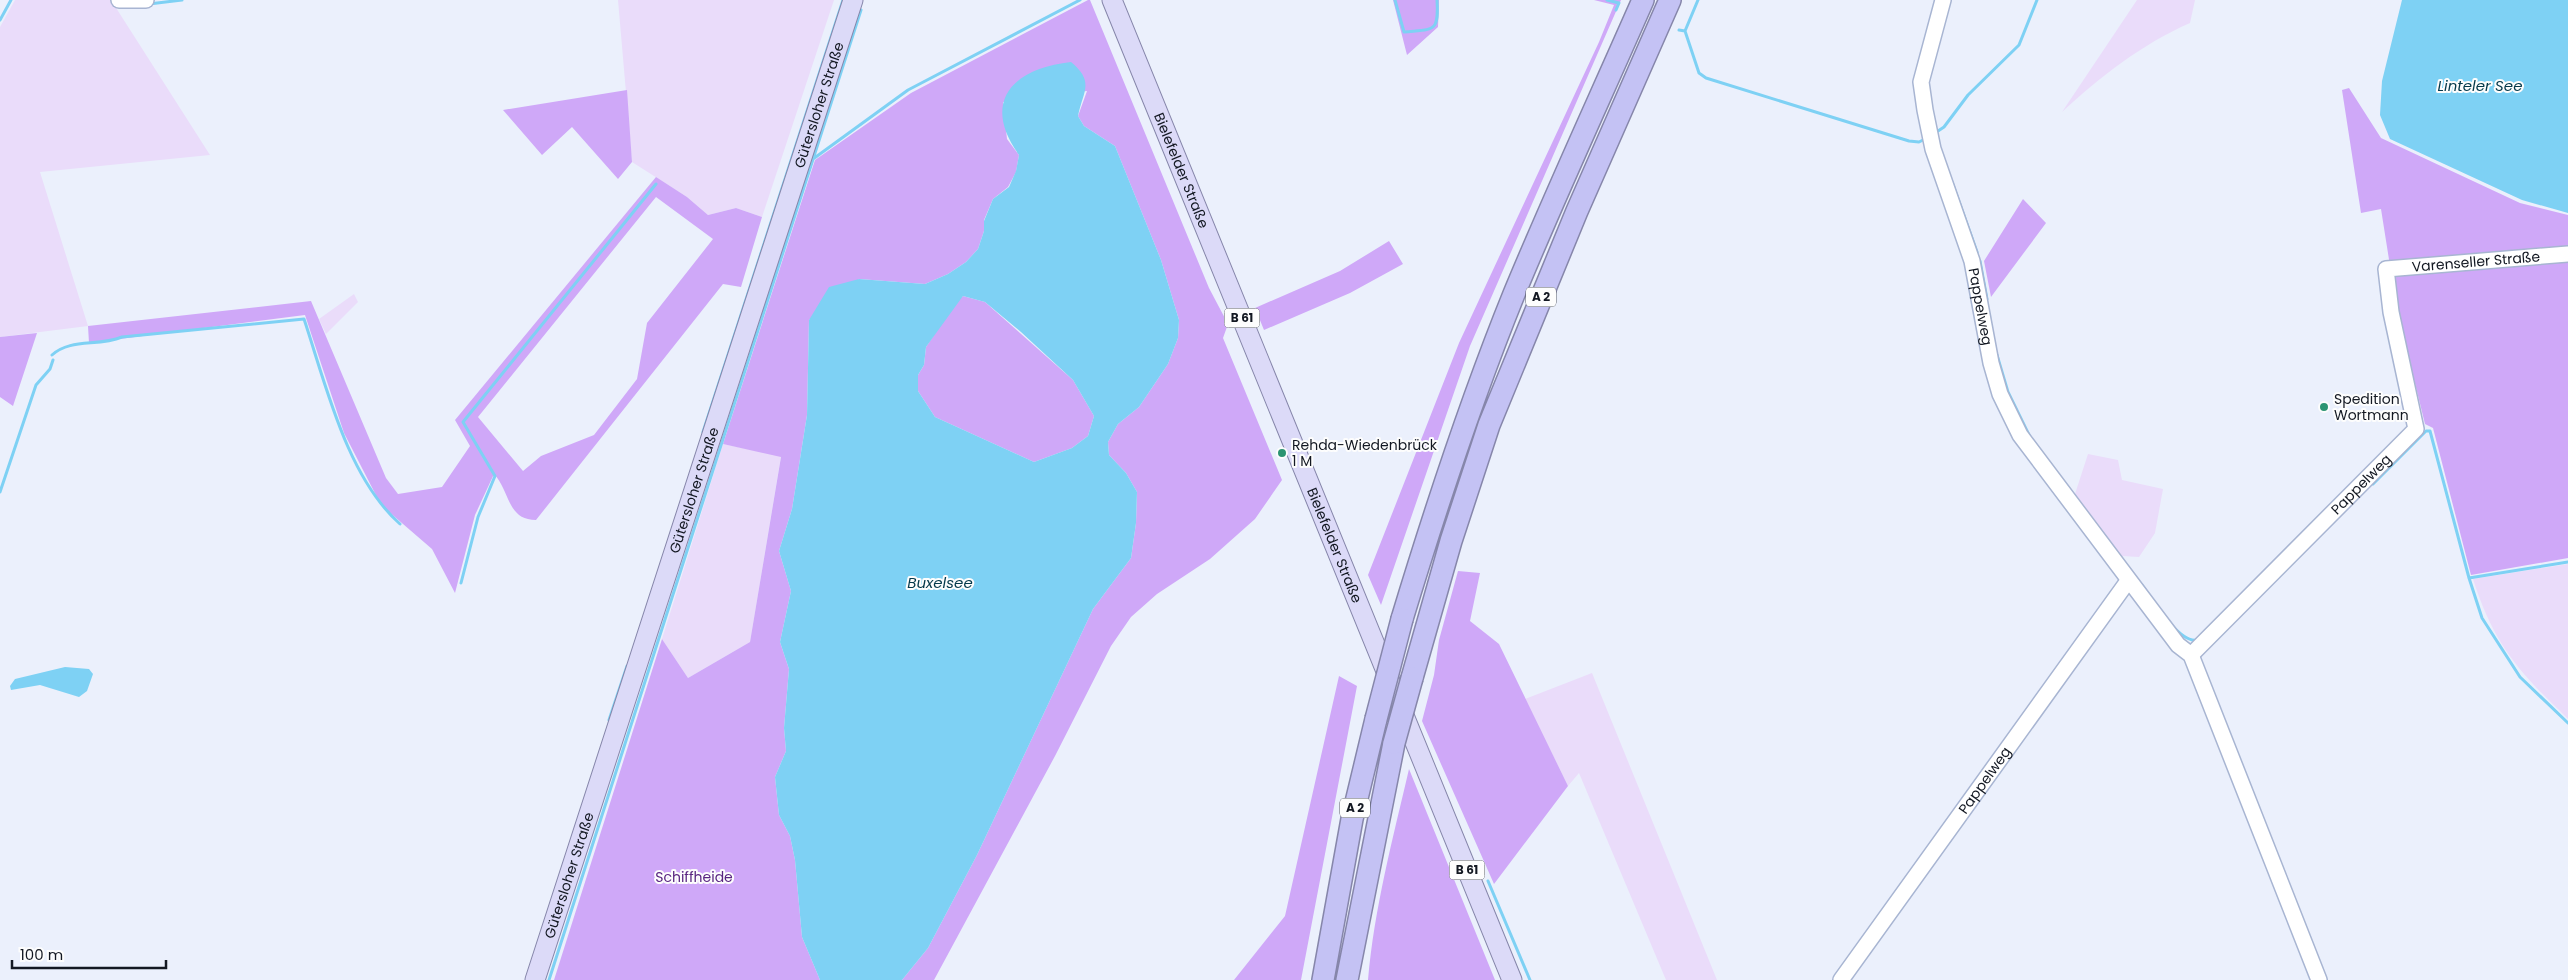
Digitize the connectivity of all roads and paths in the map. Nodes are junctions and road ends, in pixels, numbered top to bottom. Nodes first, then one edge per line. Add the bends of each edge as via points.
1 (119, 0) edge
2 (146, 0) edge
3 (854, 0) edge
4 (1112, 0) edge
5 (1643, 0) edge
6 (1670, 0) edge
7 (1943, 0) edge
8 (2568, 254) edge
9 (2386, 269) joint
10 (2128, 581) junction
11 (2191, 655) junction
12 (1370, 855) junction
13 (1337, 897) junction
14 (534, 980) edge
15 (1312, 980) edge
16 (1323, 980) edge
17 (1347, 980) edge
18 (1360, 980) edge
19 (1512, 980) edge
20 (1841, 980) edge
21 (2320, 980) edge

1 - 2 street
3 - 14 main road, Gütersloher Straße
4 - 19 main road, Bielefelder Straße / B 61
5 - 13 highway, A 2, bridge via 1518,286 1430,527 1376,719
6 - 12 highway, A 2, bridge via 1489,425 1451,541 1394,743
7 - 10 street, Pappelweg via 1921,82 1925,110 1933,148 1972,261 2000,394 2020,435
8 - 9 street, Varenseller Straße
9 - 11 street, Pappelweg via 2391,312 2416,429
10 - 11 street, Pappelweg via 2178,645
10 - 20 street, Pappelweg
11 - 21 street, Pappelweg
12 - 17 highway, A 2
12 - 18 highway
13 - 15 highway
13 - 16 highway, A 2

